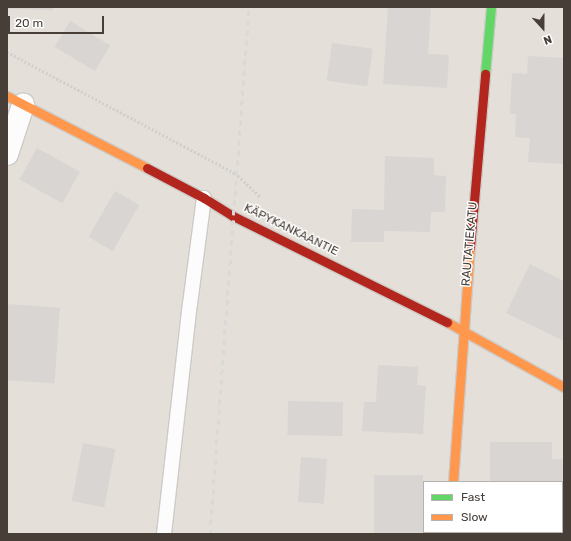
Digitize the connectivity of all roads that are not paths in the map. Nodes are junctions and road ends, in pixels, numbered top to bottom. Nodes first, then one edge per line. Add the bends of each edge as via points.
1 (491, 7) edge
2 (15, 101) edge
3 (7, 154) edge
4 (204, 198) junction
5 (463, 330) junction
6 (564, 387) edge
7 (453, 481) edge
8 (164, 534) edge

1 - 5 street, RAUTATIEKATU
2 - 3 street
2 - 4 street, KÄPYKANKAANTIE
4 - 5 street, KÄPYKANKAANTIE via 233,216
4 - 8 lane
5 - 6 street, KÄPYKANKAANTIE
5 - 7 street, RAUTATIEKATU

